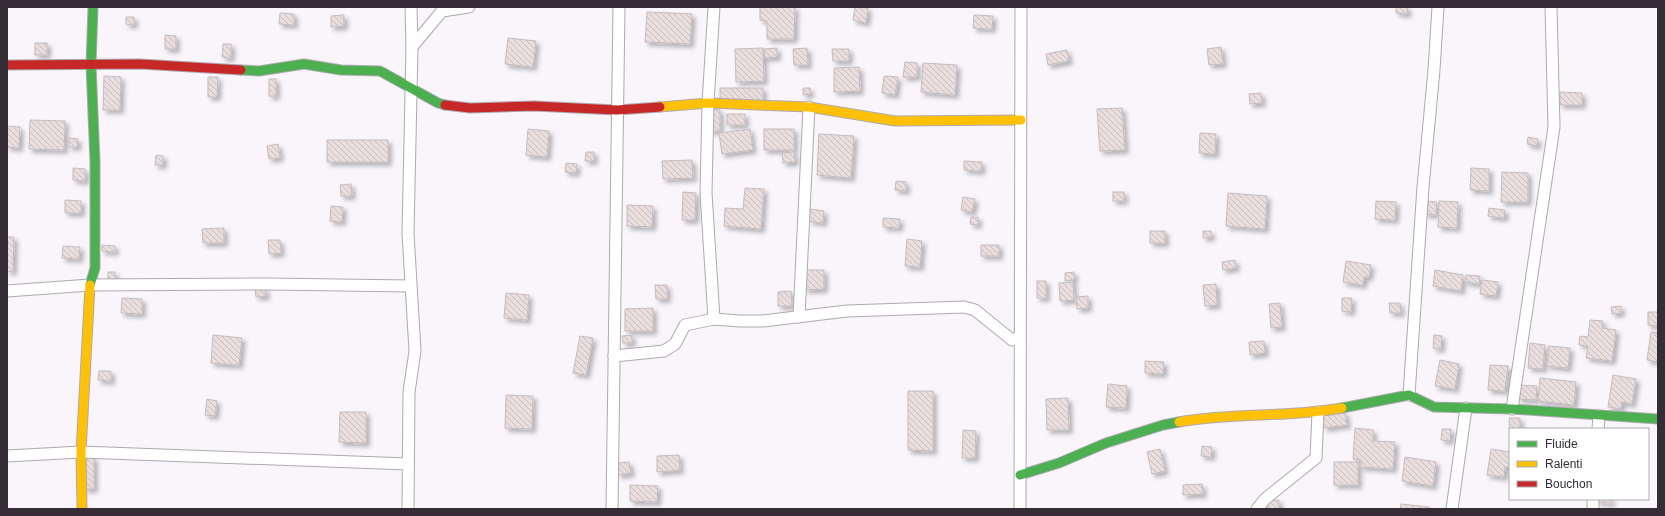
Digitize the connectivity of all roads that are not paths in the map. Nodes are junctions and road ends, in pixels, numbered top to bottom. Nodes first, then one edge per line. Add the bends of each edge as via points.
1 (93, 7) edge
2 (411, 7) edge
3 (469, 7) edge
4 (619, 7) edge
5 (714, 7) edge
6 (1021, 7) edge
7 (1438, 7) edge
8 (1551, 7) edge
9 (412, 47) junction
10 (7, 65) edge
11 (91, 65) junction
12 (410, 87) junction
13 (708, 103) junction
14 (809, 106) junction
15 (617, 110) junction
16 (1021, 120) junction
17 (90, 284) junction
18 (410, 286) junction
19 (9, 290) edge
20 (799, 317) junction
21 (714, 319) junction
22 (1020, 336) junction
23 (614, 356) junction
24 (1409, 395) junction
25 (1466, 408) junction
26 (1512, 409) junction
27 (1318, 412) junction
28 (1599, 416) junction
29 (1658, 419) edge
30 (1598, 428) edge
31 (81, 452) junction
32 (7, 456) edge
33 (408, 464) junction
34 (1020, 475) junction
35 (82, 509) edge
36 (408, 509) edge
37 (612, 509) edge
38 (1020, 509) edge
39 (1257, 509) edge
40 (1452, 509) edge

1 - 11 street
2 - 9 street
3 - 9 street via 442,11
4 - 15 street
5 - 13 street
6 - 16 street
7 - 24 street
8 - 26 street via 1554,127
9 - 12 street
10 - 11 street
11 - 12 street via 140,64 259,71 304,64 341,70 380,71
11 - 17 street via 95,268
12 - 15 street via 438,103 451,107 534,106
12 - 18 street
13 - 14 street
13 - 15 street
13 - 21 street via 706,194
14 - 16 street via 896,121
14 - 20 street
15 - 23 street
16 - 22 street
17 - 18 street
17 - 19 street
17 - 31 street
18 - 33 street via 415,351 409,392
20 - 21 street via 763,321
20 - 22 street via 847,311 964,308 975,310 1012,340
21 - 23 street via 685,325 675,344 664,351
22 - 34 street
23 - 37 street
24 - 25 street via 1434,407
24 - 27 street
25 - 26 street
25 - 40 street
26 - 28 street
27 - 34 street via 1252,414 1163,425
27 - 39 street via 1316,458 1265,499
28 - 29 street
28 - 30 street
31 - 32 street
31 - 33 street
31 - 35 street
33 - 36 street
34 - 38 street

